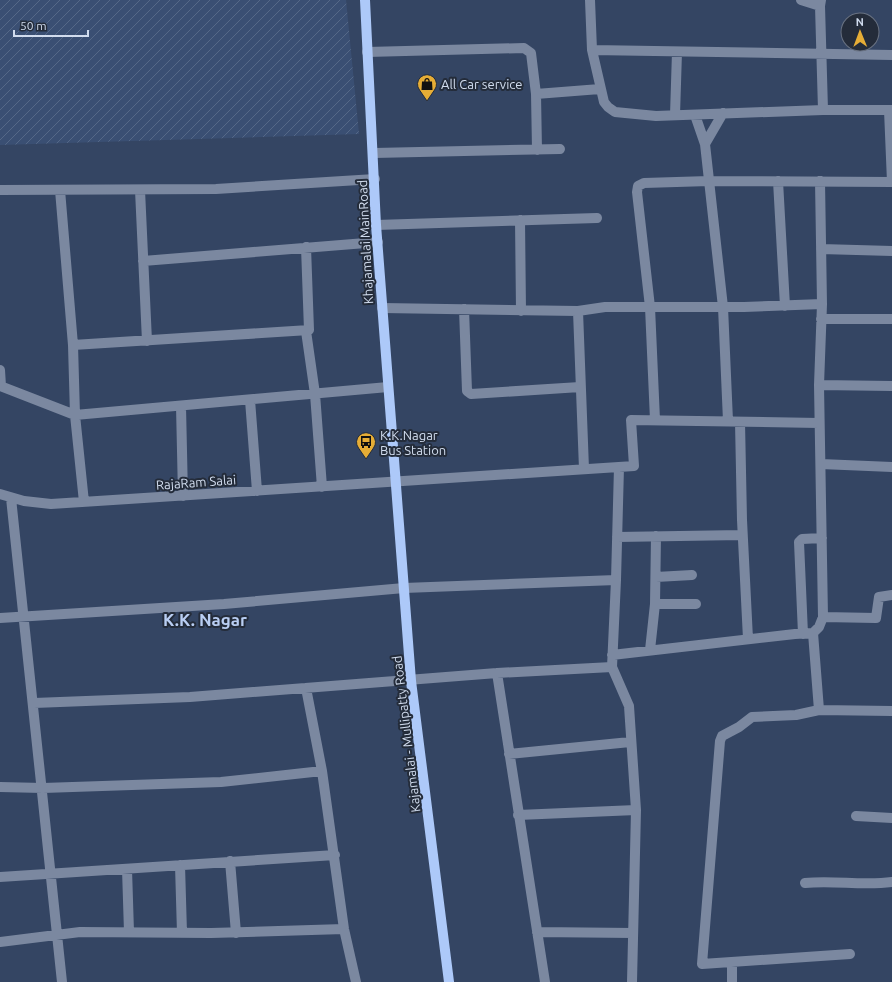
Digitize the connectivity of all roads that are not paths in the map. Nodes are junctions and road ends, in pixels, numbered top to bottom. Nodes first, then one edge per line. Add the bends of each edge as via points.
1 (365, 0) edge
2 (590, 0) edge
3 (801, 0) edge
4 (820, 3) edge
5 (592, 50) junction
6 (367, 52) junction
7 (677, 52) junction
8 (822, 52) junction
9 (892, 55) edge
10 (600, 89) junction
11 (536, 94) junction
12 (823, 110) junction
13 (891, 110) edge
14 (723, 114) junction
15 (675, 115) junction
16 (695, 115) junction
17 (705, 144) junction
18 (560, 149) dead end
19 (537, 150) junction
20 (374, 153) junction
21 (375, 179) junction
22 (709, 181) junction
23 (778, 181) junction
24 (820, 181) junction
25 (892, 182) edge
26 (0, 190) edge
27 (60, 190) junction
28 (140, 190) junction
29 (597, 218) dead end
30 (520, 220) junction
31 (376, 225) junction
32 (378, 242) junction
33 (306, 247) junction
34 (821, 249) junction
35 (892, 252) edge
36 (143, 261) junction
37 (822, 304) junction
38 (785, 306) junction
39 (650, 307) junction
40 (382, 308) junction
41 (723, 308) junction
42 (521, 311) junction
43 (578, 311) junction
44 (467, 312) junction
45 (821, 318) junction
46 (892, 319) edge
47 (306, 331) junction
48 (146, 341) junction
49 (73, 346) junction
50 (0, 370) edge
51 (819, 385) junction
52 (0, 386) edge
53 (580, 386) junction
54 (892, 386) edge
55 (388, 387) junction
56 (315, 394) junction
57 (250, 400) junction
58 (181, 406) junction
59 (74, 414) junction
60 (655, 420) junction
61 (728, 421) junction
62 (740, 422) junction
63 (819, 423) junction
64 (821, 464) junction
65 (634, 466) junction
66 (619, 467) junction
67 (892, 467) edge
68 (584, 469) junction
69 (395, 483) junction
70 (618, 483) junction
71 (322, 487) junction
72 (257, 492) junction
73 (0, 494) edge
74 (183, 496) junction
75 (12, 498) junction
76 (84, 502) junction
77 (742, 534) junction
78 (656, 536) junction
79 (617, 537) junction
80 (822, 538) junction
81 (692, 575) dead end
82 (656, 577) junction
83 (616, 580) junction
84 (404, 588) junction
85 (892, 595) edge
86 (655, 604) junction
87 (696, 604) dead end
88 (25, 616) junction
89 (824, 617) junction
90 (0, 618) edge
91 (808, 634) junction
92 (748, 639) junction
93 (650, 650) junction
94 (612, 655) junction
95 (612, 666) junction
96 (497, 674) junction
97 (411, 681) junction
98 (306, 688) junction
99 (34, 703) junction
100 (819, 710) junction
101 (892, 712) edge
102 (630, 742) junction
103 (509, 754) junction
104 (322, 771) junction
105 (0, 787) edge
106 (43, 788) junction
107 (636, 810) junction
108 (518, 815) junction
109 (856, 816) dead end
110 (892, 820) edge
111 (335, 855) junction
112 (230, 861) junction
113 (180, 866) junction
114 (127, 869) junction
115 (52, 875) junction
116 (0, 877) edge
117 (892, 882) edge
118 (805, 883) dead end
119 (344, 928) junction
120 (129, 932) junction
121 (537, 932) junction
122 (182, 933) junction
123 (236, 933) junction
124 (58, 934) junction
125 (633, 934) junction
126 (0, 942) edge
127 (850, 954) dead end
128 (732, 963) junction
129 (62, 982) edge
130 (356, 982) edge
131 (449, 982) edge
132 (545, 982) edge
133 (632, 982) edge
134 (732, 982) edge

1 - 6 main road, Khajamalai MainRoad
2 - 5 street
3 - 4 street
4 - 8 street
5 - 7 street
5 - 10 street
6 - 11 street via 524,48 531,53
6 - 20 main road, Khajamalai MainRoad
7 - 8 street
7 - 15 street
8 - 9 street
8 - 12 street
10 - 11 street
10 - 15 street via 604,102 615,112
11 - 19 street
12 - 13 street
12 - 14 street
13 - 25 street
14 - 16 street
14 - 17 street
15 - 16 street
16 - 17 street
17 - 22 street
18 - 19 street
19 - 20 street
20 - 21 main road, Khajamalai MainRoad
21 - 28 street via 216,189
21 - 31 main road, Khajamalai MainRoad
22 - 23 street
22 - 39 street via 644,183 638,186 636,192
22 - 41 street
23 - 24 street
23 - 38 street
24 - 25 street
24 - 34 street
26 - 27 street
27 - 28 street
27 - 49 street
28 - 36 street
29 - 30 street
30 - 31 street
30 - 42 street
31 - 32 main road, Khajamalai MainRoad
32 - 33 street
32 - 40 main road, Khajamalai MainRoad
33 - 36 street
33 - 47 street via 309,330
34 - 35 street
34 - 37 street
36 - 48 street
37 - 38 street
37 - 45 street
38 - 41 street
39 - 41 street
39 - 43 street via 605,307
39 - 60 street
40 - 44 street
40 - 55 main road, Khajamalai MainRoad
41 - 61 street
42 - 43 street
42 - 44 street
43 - 53 street
44 - 53 street via 467,391 471,394
45 - 46 street
45 - 51 street
47 - 48 street
47 - 56 street
48 - 49 street
49 - 59 street
50 - 52 street
51 - 54 street
51 - 63 street
52 - 59 street
53 - 68 street
55 - 56 street
55 - 69 main road, Khajamalai MainRoad
56 - 57 street
56 - 71 street
57 - 58 street
57 - 72 street
58 - 59 street
58 - 74 street
59 - 76 street
60 - 61 street
60 - 65 street via 631,420
61 - 62 street
62 - 63 street
62 - 77 street
63 - 64 street
64 - 67 street
64 - 80 street
65 - 66 street, RajaRam Salai
65 - 70 street
66 - 68 street, RajaRam Salai
66 - 70 street
68 - 69 street, RajaRam Salai
69 - 71 street, RajaRam Salai
69 - 84 main road, Kajamalai - Mullipatty Road
70 - 79 street
71 - 72 street, RajaRam Salai
72 - 74 street, RajaRam Salai
73 - 75 street, RajaRam Salai
74 - 76 street, RajaRam Salai
75 - 76 street, RajaRam Salai via 51,504
75 - 88 street
77 - 78 street
77 - 92 street
78 - 79 street
78 - 82 street
79 - 83 street
80 - 89 street
80 - 91 street via 800,539 799,542
81 - 82 street
82 - 86 street
83 - 84 street
83 - 94 street
84 - 88 street via 224,604
84 - 97 main road, Kajamalai - Mullipatty Road
85 - 89 street via 879,597 876,618
86 - 87 street
86 - 93 street
88 - 90 street
88 - 99 street
89 - 91 street via 820,627
91 - 92 street
91 - 100 street
92 - 93 street
93 - 94 street
94 - 95 street
95 - 96 street
95 - 102 street via 629,706
96 - 97 street
96 - 103 street
97 - 98 street
97 - 131 main road, Kajamalai - Mullipatty Road
98 - 99 street via 190,697
98 - 104 street
99 - 106 street
100 - 101 street
100 - 128 street via 752,717 726,733 720,741 702,964
102 - 103 street
102 - 107 street
103 - 108 street
104 - 106 street via 221,782
104 - 111 street
105 - 106 street
106 - 115 street
107 - 108 street
107 - 125 street
108 - 121 street
109 - 110 street
111 - 112 street
111 - 119 street
112 - 113 street
112 - 123 street
113 - 114 street
113 - 122 street
114 - 115 street
114 - 120 street
115 - 116 street
115 - 124 street
117 - 118 street via 873,885 826,881
119 - 123 street
119 - 130 street
120 - 122 street
120 - 124 street
121 - 125 street
121 - 132 street
122 - 123 street
124 - 126 street
124 - 129 street
125 - 133 street
127 - 128 street
128 - 134 street

